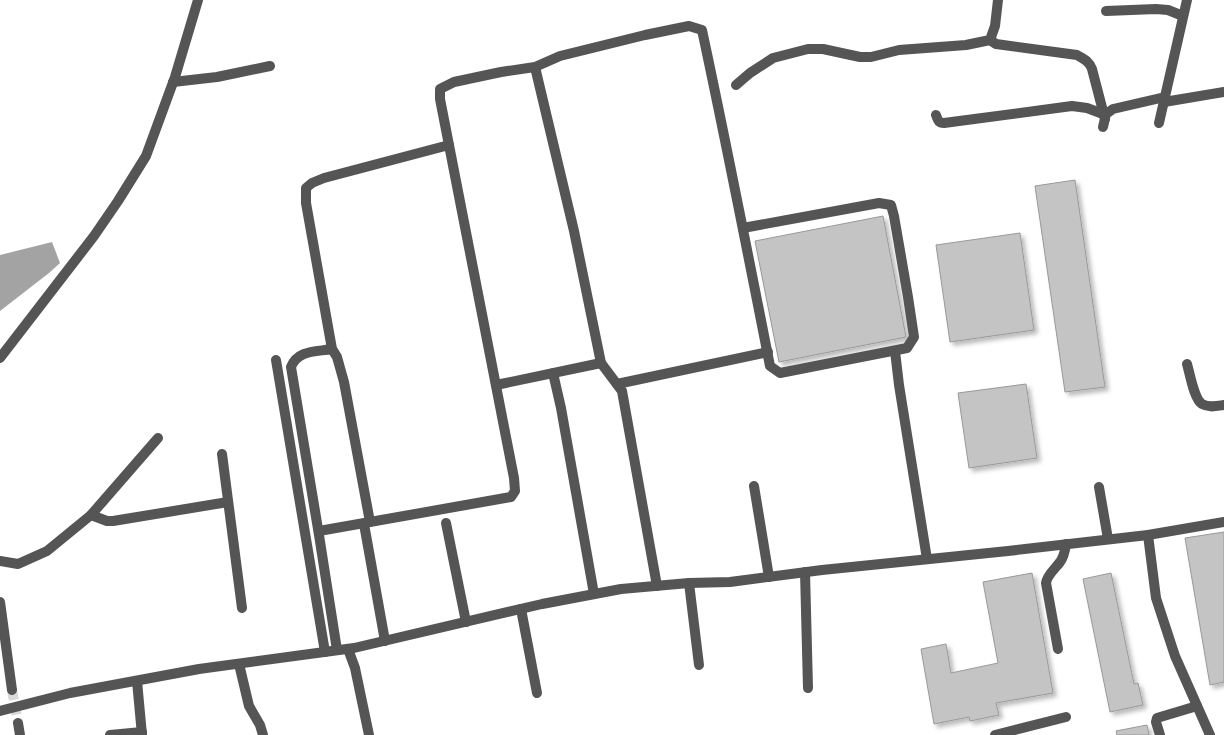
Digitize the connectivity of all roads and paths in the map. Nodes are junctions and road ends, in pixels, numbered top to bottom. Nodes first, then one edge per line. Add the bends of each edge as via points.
1 (198, 0) edge
2 (998, 0) edge
3 (1187, 0) edge
4 (1106, 11) dead end
5 (1183, 16) junction
6 (990, 40) junction
7 (270, 66) dead end
8 (535, 67) junction
9 (173, 82) junction
10 (736, 85) dead end
11 (1224, 92) edge
12 (1164, 99) junction
13 (936, 115) dead end
14 (1104, 120) junction
15 (1159, 123) dead end
16 (449, 145) junction
17 (743, 228) junction
18 (332, 349) junction
19 (895, 351) junction
20 (768, 352) junction
21 (0, 358) edge
22 (276, 360) dead end
23 (601, 363) junction
24 (1187, 364) dead end
25 (553, 373) junction
26 (617, 384) junction
27 (496, 385) junction
28 (1224, 405) edge
29 (158, 438) dead end
30 (222, 454) dead end
31 (754, 486) dead end
32 (1099, 487) dead end
33 (228, 502) junction
34 (91, 515) junction
35 (1224, 522) edge
36 (367, 523) junction
37 (446, 523) dead end
38 (319, 530) junction
39 (1148, 535) junction
40 (1108, 539) junction
41 (1066, 544) junction
42 (927, 559) junction
43 (0, 561) edge
44 (805, 572) junction
45 (769, 577) junction
46 (689, 583) junction
47 (657, 586) junction
48 (594, 594) junction
49 (0, 602) edge
50 (242, 608) dead end
51 (521, 609) junction
52 (466, 622) junction
53 (384, 641) junction
54 (348, 649) junction
55 (1058, 649) dead end
56 (337, 650) junction
57 (324, 652) junction
58 (239, 664) junction
59 (699, 665) dead end
60 (137, 681) junction
61 (808, 688) dead end
62 (12, 690) tunnel mouth
63 (538, 692) dead end
64 (1197, 706) junction
65 (0, 711) edge
66 (1066, 717) dead end
67 (18, 723) tunnel mouth
68 (142, 734) edge
69 (20, 735) edge
70 (110, 735) edge
71 (263, 735) edge
72 (369, 735) edge
73 (995, 735) edge
74 (1160, 735) edge
75 (1210, 735) edge

1 - 9 street
2 - 6 street via 995,26
3 - 5 street
4 - 5 street via 1156,9 1168,10
5 - 12 street
6 - 10 street via 966,45 899,50 871,57 808,49 773,58
6 - 14 street via 996,44 1077,55 1084,59 1092,69
7 - 9 street via 217,77
8 - 16 street via 454,82 440,90
8 - 17 street via 560,56 645,35 689,26 702,30
8 - 23 street via 574,231
9 - 21 street via 146,156 118,201
11 - 12 street
12 - 14 street via 1113,109 1106,114
12 - 15 street
13 - 14 street via 938,121 944,123 1072,106 1087,108
16 - 18 street via 324,178 312,182 306,188 306,203
16 - 27 street
17 - 19 street via 879,203 891,205 914,337 908,348
17 - 20 street
18 - 36 street via 344,382
18 - 38 street via 300,354 291,367
19 - 20 street via 780,373 770,366
19 - 42 street
20 - 26 street
22 - 57 street
23 - 25 street
23 - 26 street
24 - 28 street via 1199,401 1203,405
25 - 27 street
25 - 48 street
26 - 47 street via 622,390
27 - 36 street via 514,478 515,491 511,497
29 - 34 street
30 - 33 street
31 - 45 street
32 - 40 street
33 - 34 street via 113,521
33 - 50 street
34 - 43 street via 47,551 18,564
35 - 39 street
36 - 38 street
36 - 53 street
37 - 52 street
38 - 56 street
39 - 40 street
39 - 64 street via 1156,598 1175,656
40 - 41 street
41 - 42 street
41 - 55 street via 1064,555 1046,583
42 - 44 street
44 - 45 street
44 - 61 street
45 - 46 street via 730,582
46 - 47 street
46 - 59 street
47 - 48 street
48 - 51 street
49 - 62 street
51 - 52 street
51 - 63 street
52 - 53 street
53 - 54 street
54 - 56 street
54 - 72 street via 355,668
56 - 57 street
57 - 58 street
58 - 60 street
58 - 71 street via 249,706
60 - 65 street via 70,693
60 - 68 street
64 - 74 street via 1158,718 1156,722
64 - 75 street
66 - 73 street
67 - 69 street
68 - 70 street

